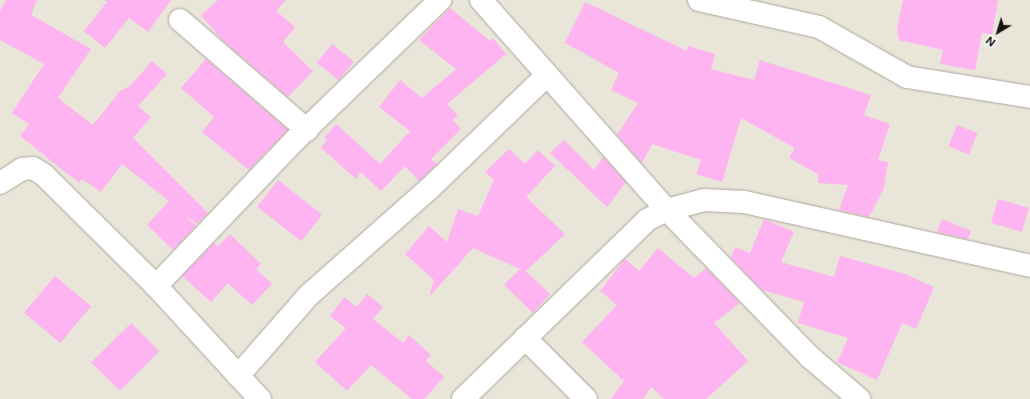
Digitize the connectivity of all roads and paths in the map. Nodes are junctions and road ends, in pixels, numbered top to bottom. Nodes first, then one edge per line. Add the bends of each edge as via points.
1 (440, 0) edge
2 (481, 0) edge
3 (699, 0) edge
4 (180, 20) dead end
5 (547, 75) junction
6 (1030, 97) edge
7 (307, 130) junction
8 (0, 183) edge
9 (667, 210) junction
10 (1030, 266) edge
11 (156, 286) junction
12 (525, 338) junction
13 (238, 376) junction
14 (260, 399) edge
15 (463, 399) edge
16 (586, 399) edge
17 (859, 399) edge

1 - 7 street
2 - 5 street
3 - 6 street via 820,27 907,76
4 - 7 street
5 - 9 street
5 - 13 street via 429,189 309,295
7 - 11 street
8 - 11 street via 22,169 33,168 44,175
9 - 10 street via 704,200 744,202
9 - 12 street via 647,220
9 - 17 street via 810,357
11 - 13 street
12 - 15 street
12 - 16 street
13 - 14 street

